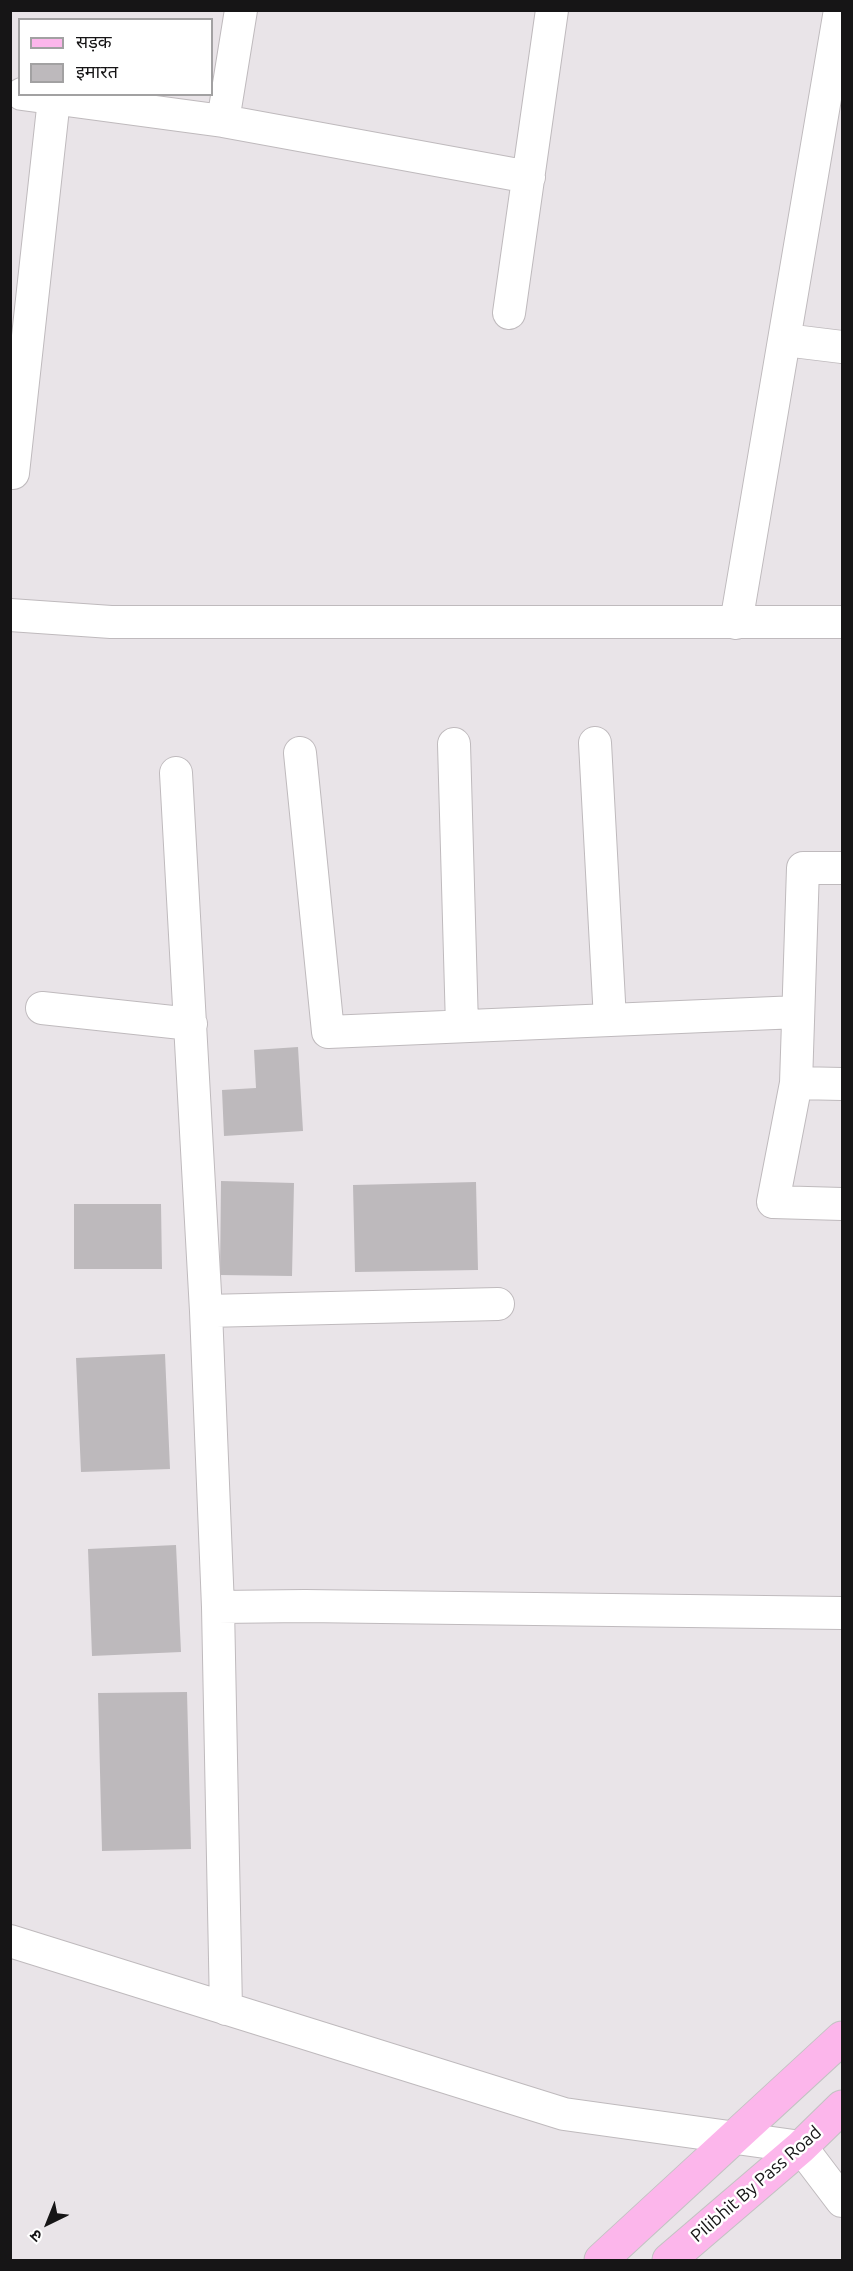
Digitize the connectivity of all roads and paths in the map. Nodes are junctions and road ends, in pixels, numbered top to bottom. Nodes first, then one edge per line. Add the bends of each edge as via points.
1 (241, 10) edge
2 (552, 10) edge
3 (840, 10) edge
4 (34, 96) edge
5 (54, 99) junction
6 (224, 121) junction
7 (829, 166) edge
8 (529, 177) junction
9 (509, 313) dead end
10 (20, 323) edge
11 (785, 340) junction
12 (843, 347) edge
13 (10, 472) edge
14 (10, 615) edge
15 (843, 622) edge
16 (736, 623) junction
17 (595, 743) dead end
18 (454, 744) dead end
19 (300, 753) dead end
20 (176, 773) dead end
21 (843, 868) edge
22 (42, 1008) dead end
23 (798, 1012) junction
24 (610, 1020) junction
25 (191, 1024) junction
26 (462, 1026) junction
27 (796, 1083) junction
28 (843, 1084) edge
29 (843, 1204) edge
30 (498, 1304) dead end
31 (206, 1311) junction
32 (218, 1608) junction
33 (843, 1613) edge
34 (10, 1941) edge
35 (226, 2009) junction
36 (843, 2038) edge
37 (843, 2107) edge
38 (737, 2138) junction
39 (801, 2147) junction
40 (843, 2201) edge
41 (601, 2260) edge
42 (669, 2260) edge

1 - 6 street
2 - 8 street
3 - 7 street
4 - 5 street
5 - 6 street
5 - 10 street
6 - 8 street
7 - 11 street
8 - 9 street
10 - 13 street via 13,473
11 - 12 street
11 - 16 street
14 - 16 street via 111,622
15 - 16 street
17 - 24 street
18 - 26 street
19 - 26 street via 328,1032
20 - 25 street
21 - 23 street via 803,868
22 - 25 street
23 - 24 street
23 - 27 street
24 - 26 street
25 - 31 street
27 - 28 street
27 - 29 street via 773,1202
30 - 31 street
31 - 32 street
32 - 33 street
32 - 35 street
34 - 35 street
35 - 38 street via 564,2114
36 - 38 main road
37 - 39 main road, Pilibhit By Pass Road
38 - 39 street
38 - 41 main road
39 - 40 street
39 - 42 main road, Pilibhit By Pass Road

